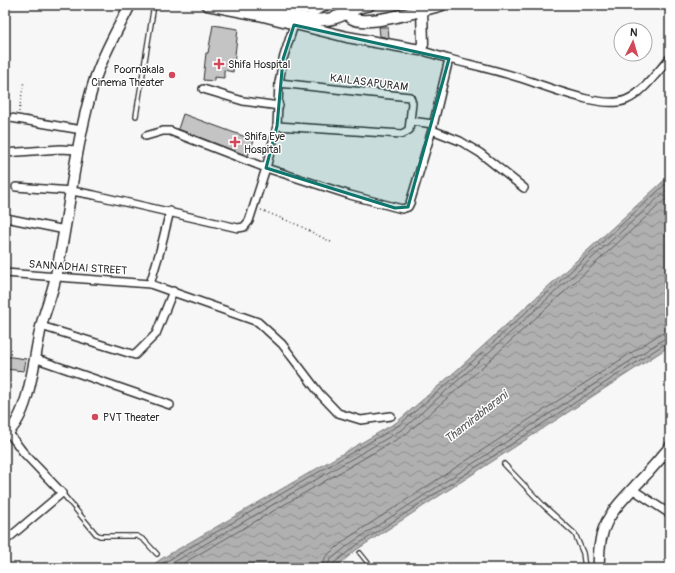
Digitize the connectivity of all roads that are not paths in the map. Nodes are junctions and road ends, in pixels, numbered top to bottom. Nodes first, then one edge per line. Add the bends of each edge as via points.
1 (130, 5) edge
2 (154, 5) edge
3 (207, 5) edge
4 (252, 5) edge
5 (290, 5) edge
6 (325, 5) edge
7 (369, 5) edge
8 (441, 5) edge
9 (344, 9) edge
10 (422, 10) junction
11 (294, 25) junction
12 (420, 50) junction
13 (670, 58) edge
14 (449, 59) junction
15 (279, 82) junction
16 (203, 89) dead end
17 (278, 106) junction
18 (136, 116) dead end
19 (5, 117) edge
20 (411, 121) junction
21 (277, 126) junction
22 (432, 127) junction
23 (82, 130) junction
24 (146, 136) dead end
25 (78, 150) junction
26 (5, 153) edge
27 (266, 168) junction
28 (16, 187) dead end
29 (524, 188) dead end
30 (72, 191) junction
31 (170, 211) junction
32 (6, 218) dead end
33 (65, 230) junction
34 (5, 273) edge
35 (56, 277) junction
36 (150, 284) junction
37 (173, 291) junction
38 (41, 326) junction
39 (34, 358) junction
40 (170, 405) dead end
41 (391, 416) dead end
42 (6, 432) edge
43 (670, 447) edge
44 (504, 464) dead end
45 (632, 489) junction
46 (62, 493) junction
47 (670, 514) edge
48 (5, 541) edge
49 (360, 553) dead end
50 (156, 554) dead end
51 (372, 568) edge
52 (585, 568) edge
53 (599, 568) edge

1 - 23 main road via 106,49
2 - 18 lane
3 - 11 main road
4 - 9 main road via 322,20 334,18
5 - 6 main road via 315,10
7 - 9 main road
8 - 10 main road
9 - 10 main road via 354,19 365,20 383,19
10 - 12 main road via 423,44
11 - 12 main road
11 - 15 street via 283,58
12 - 14 street
13 - 14 street via 636,96 611,103 589,100
14 - 22 street
15 - 17 street
15 - 20 street, KAILASAPURAM via 410,97
16 - 17 street via 236,99
17 - 21 street
19 - 23 street
20 - 21 street via 408,130 402,134
20 - 22 street
21 - 27 street
22 - 27 street via 410,203 402,209
22 - 29 street via 480,153
23 - 25 main road
24 - 27 street via 170,131
25 - 26 street via 44,149
25 - 30 main road
27 - 31 street via 249,221 244,227 238,228
28 - 30 street
30 - 31 street
30 - 33 main road
31 - 36 street
32 - 33 street
33 - 35 main road
34 - 35 street, SANNADHAI STREET
35 - 36 street, SANNADHAI STREET
35 - 38 main road
36 - 37 street, SANNADHAI STREET
37 - 38 street via 156,334 135,355
37 - 41 street, SANNADHAI STREET via 258,322 282,344 320,394 338,413 361,420
38 - 39 main road
39 - 40 street
39 - 42 main road via 24,407 14,427
42 - 46 street
43 - 45 main road
44 - 52 lane via 575,534 583,553
45 - 47 street
45 - 53 main road via 616,506 603,530
46 - 48 street
46 - 50 lane via 96,534 137,536
49 - 51 lane

